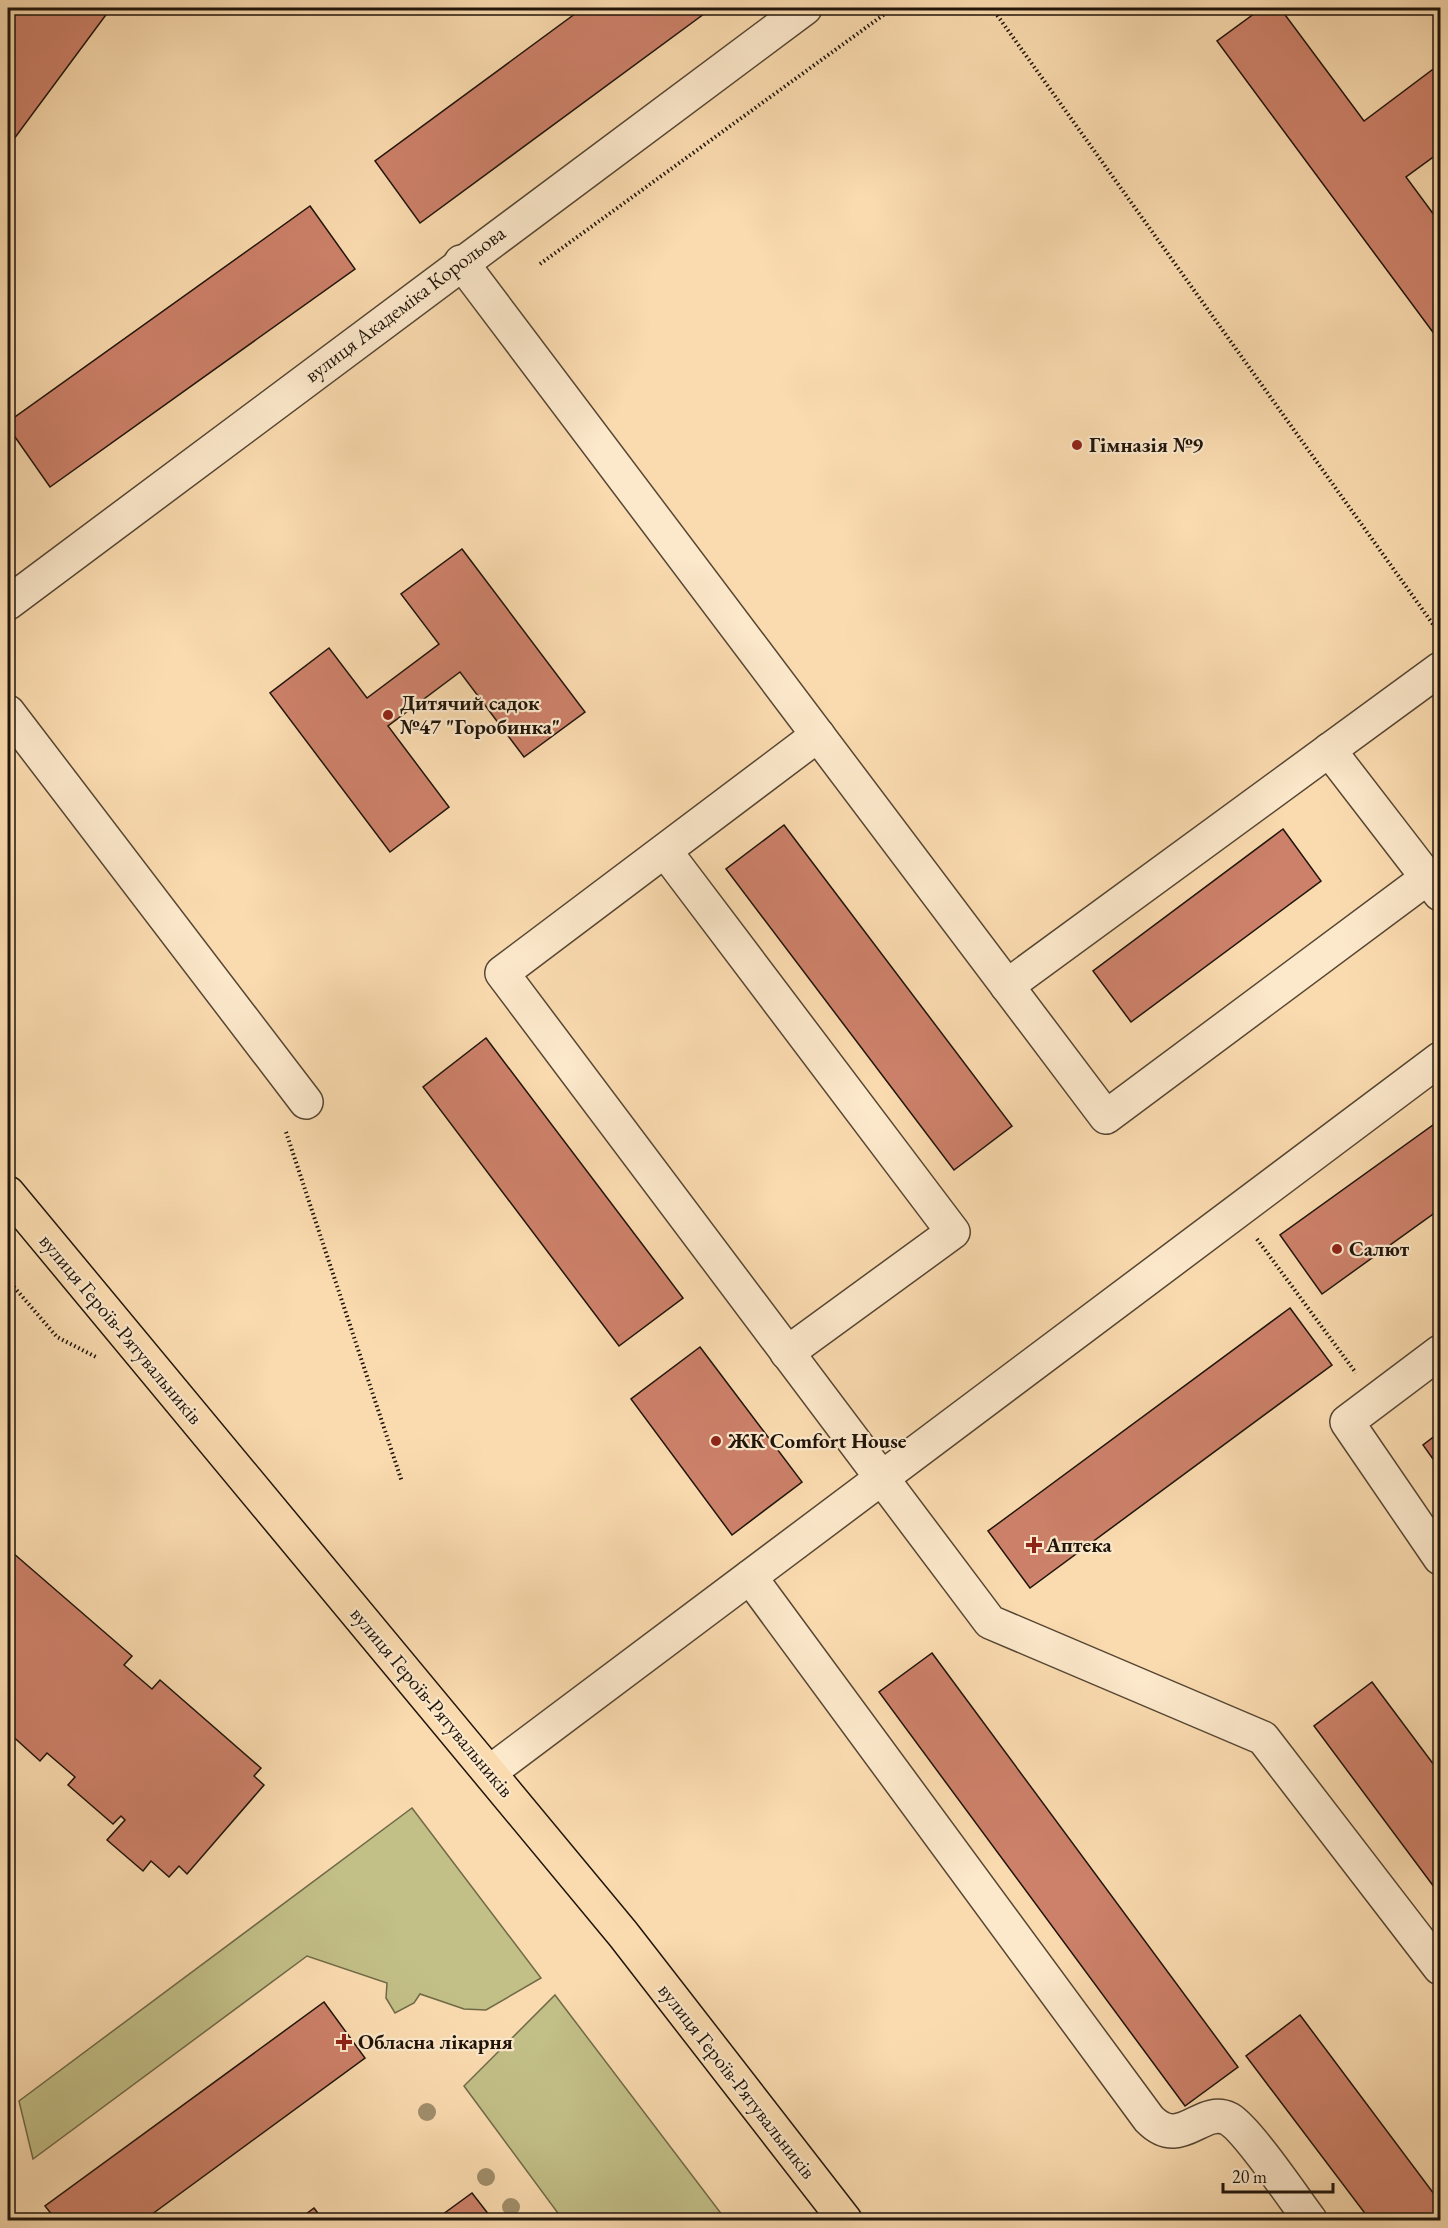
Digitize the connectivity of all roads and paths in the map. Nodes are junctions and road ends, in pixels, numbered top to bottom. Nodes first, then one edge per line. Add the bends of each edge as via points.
1 (805, 8) edge
2 (893, 8) edge
3 (992, 8) edge
4 (461, 262) junction
5 (540, 264) dead end
6 (8, 603) edge
7 (1440, 635) edge
8 (1440, 669) edge
9 (8, 712) edge
10 (818, 735) junction
11 (1329, 750) junction
12 (664, 850) junction
13 (1434, 886) edge
14 (1007, 986) junction
15 (1440, 1059) edge
16 (295, 1113) joint
17 (8, 1193) edge
18 (1237, 1212) junction
19 (1440, 1352) edge
20 (787, 1353) junction
21 (1377, 1400) junction
22 (881, 1478) junction
23 (402, 1482) dead end
24 (1440, 1558) edge
25 (750, 1577) junction
26 (490, 1772) junction
27 (1440, 1968) edge
28 (845, 2220) edge
29 (1310, 2220) edge

1 - 4 street, вулиця Академіка Корольова
2 - 5 path
3 - 7 path
4 - 6 street, вулиця Академіка Корольова
4 - 10 street
8 - 11 street
9 - 16 street
10 - 12 street
10 - 14 street
11 - 13 street
11 - 14 street
12 - 20 street via 502,973
12 - 20 street via 953,1232
13 - 14 street via 1106,1117
15 - 18 street
16 - 23 path
17 - 26 main road, вулиця Героїв-Рятувальників
18 - 21 path
18 - 22 street
19 - 21 street
20 - 22 street
21 - 24 street via 1347,1422
22 - 25 street
22 - 27 street via 990,1622 1263,1738
25 - 26 street
25 - 29 street via 1149,2119 1168,2132 1216,2117 1227,2118 1243,2132
26 - 28 main road, вулиця Героїв-Рятувальників via 623,1934

